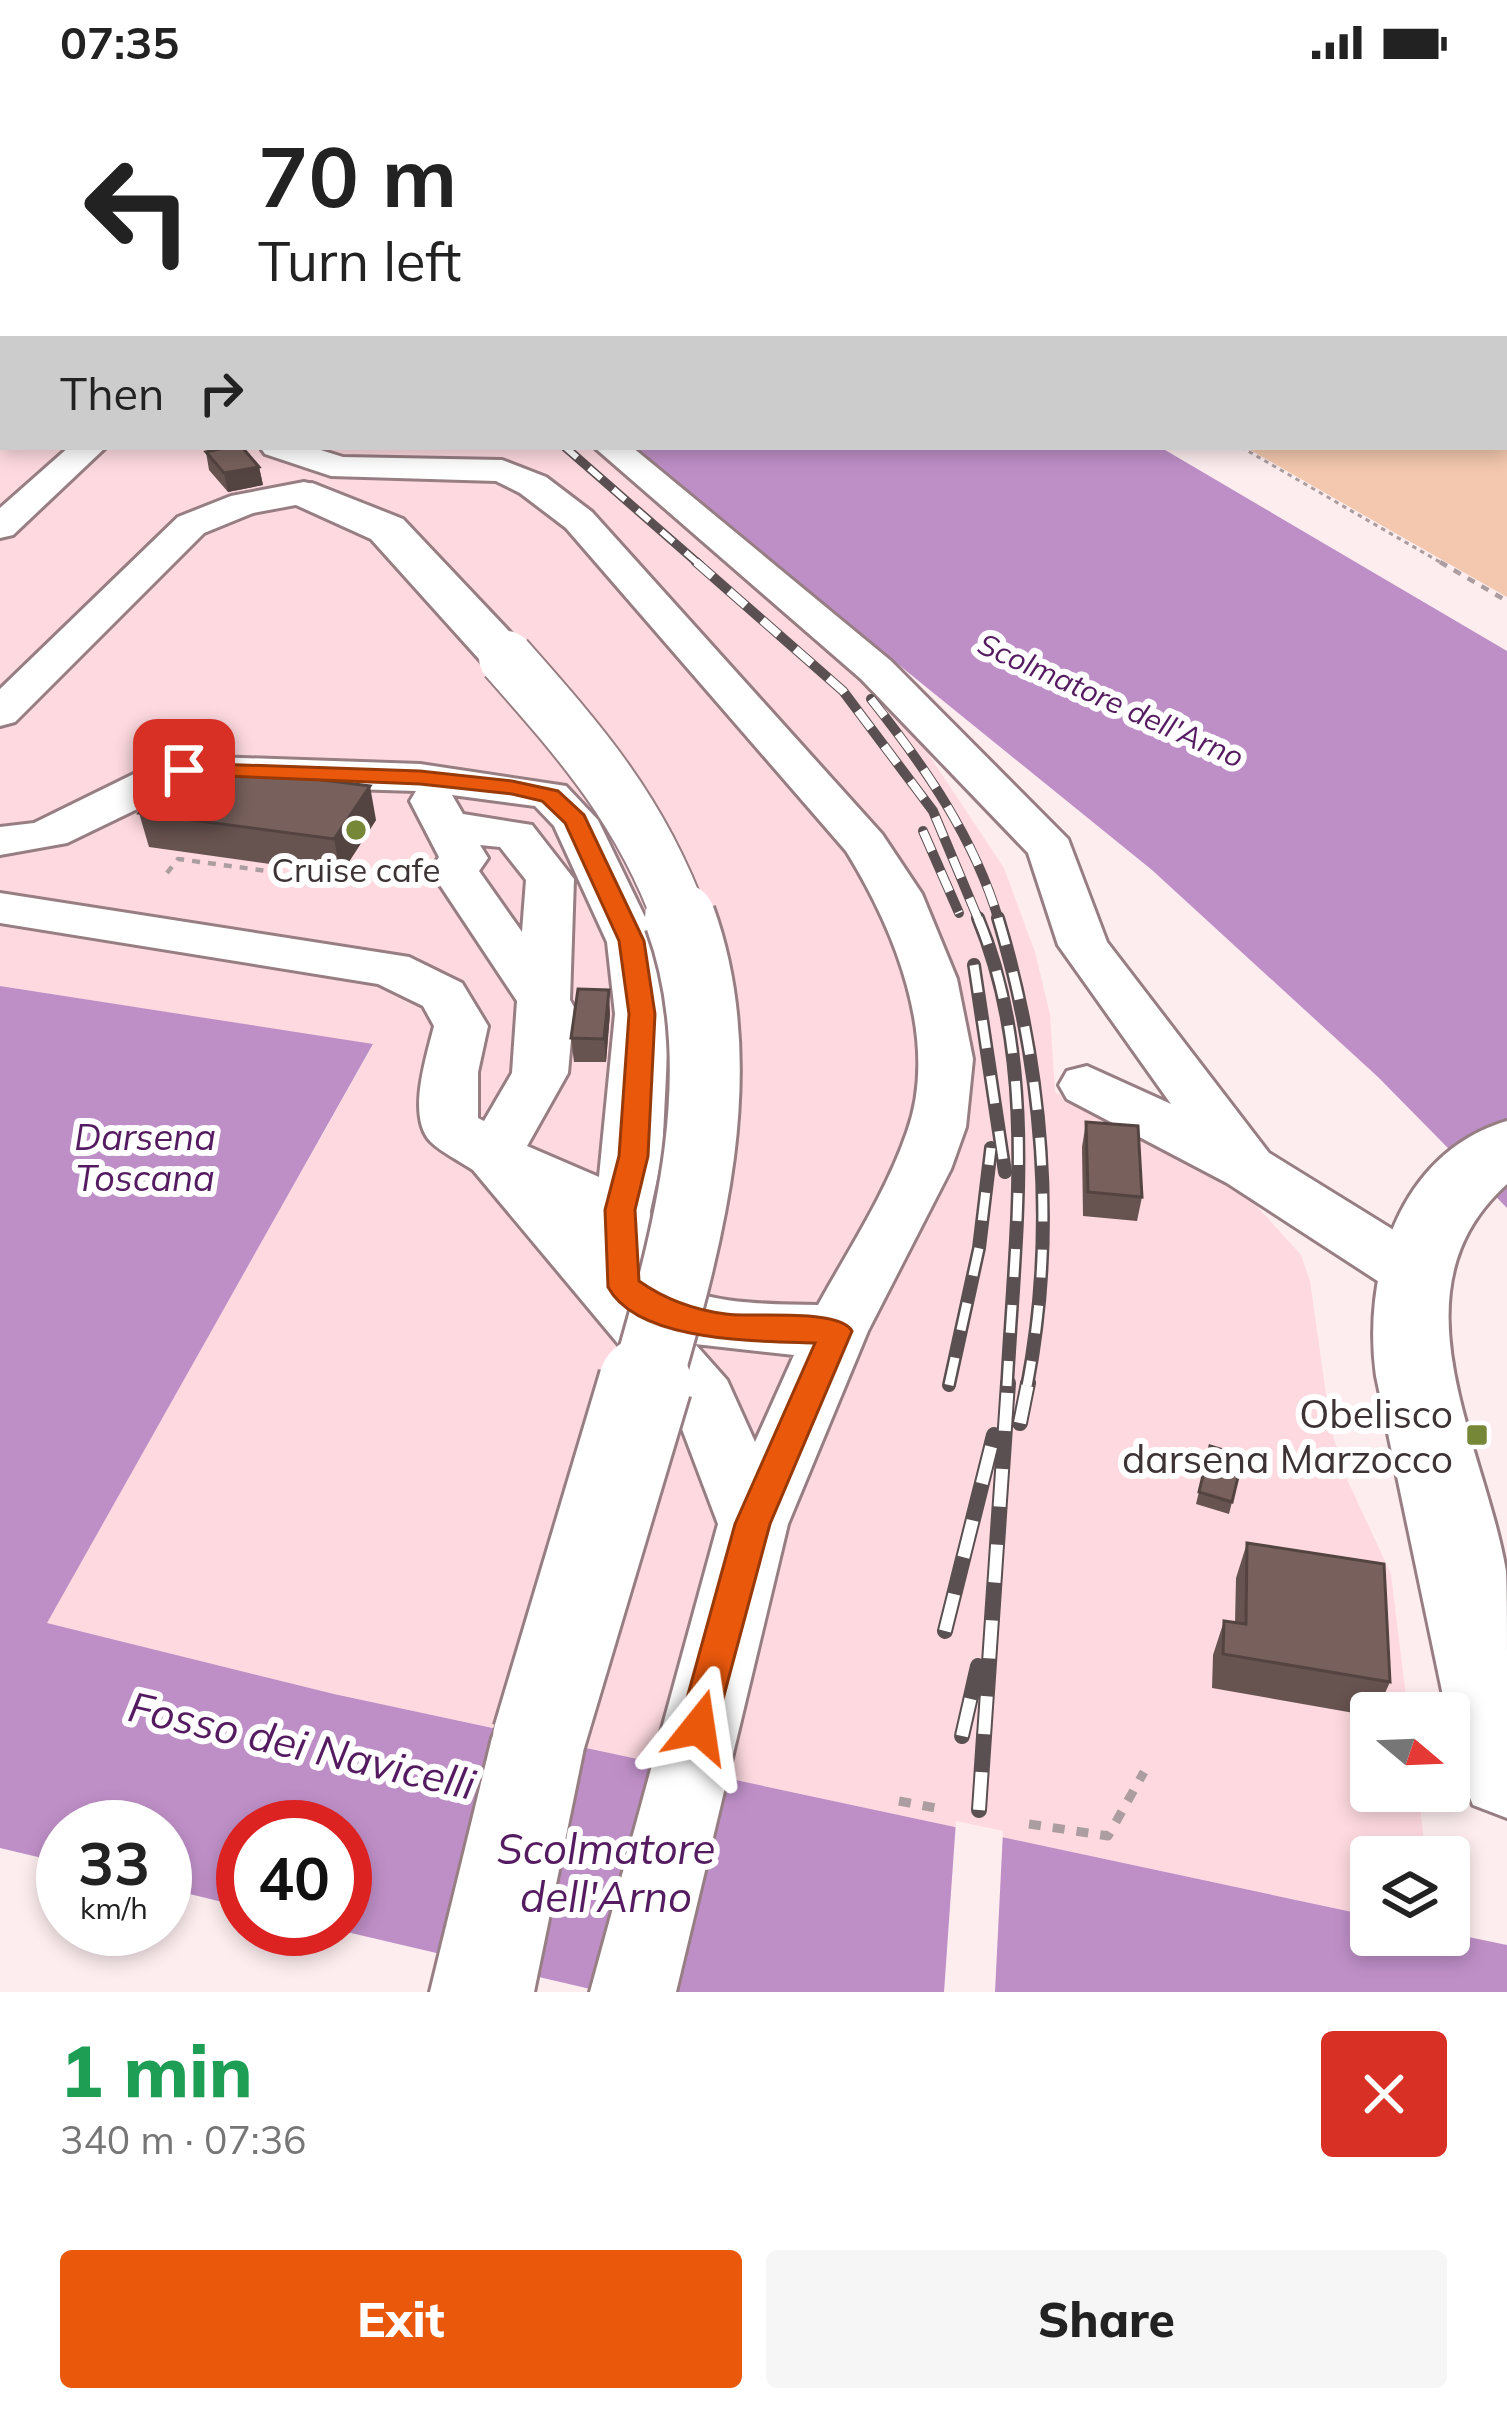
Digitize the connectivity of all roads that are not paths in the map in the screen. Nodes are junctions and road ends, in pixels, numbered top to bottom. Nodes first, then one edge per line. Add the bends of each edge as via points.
1 (86, 450) edge
2 (275, 450) edge
3 (284, 450) edge
4 (615, 450) edge
5 (345, 475) edge
6 (0, 477) edge
7 (50, 483) junction
8 (0, 527) edge
9 (387, 529) junction
10 (0, 713) edge
11 (420, 778) junction
12 (538, 820) junction
13 (446, 826) junction
14 (0, 841) edge
15 (0, 908) edge
16 (548, 1007) junction
17 (1087, 1085) dead end
18 (493, 1155) junction
19 (1483, 1165) edge
20 (1248, 1168) junction
21 (620, 1210) junction
22 (1412, 1273) junction
23 (836, 1331) junction
24 (753, 1524) junction
25 (1507, 1772) edge
26 (482, 1992) edge
27 (633, 1992) edge

1 - 7 street
2 - 5 street
3 - 5 street
4 - 20 street via 876,670 1052,850 1083,945
5 - 9 main road
5 - 9 main road
5 - 10 street via 191,525
5 - 23 street via 476,466 512,474 579,520 865,844 897,894 940,1013 946,1059 938,1127
6 - 7 street
7 - 8 street
9 - 26 main road, bridge via 590,755 658,858 695,972 706,1109 682,1261 539,1738
11 - 12 street via 550,796
11 - 13 street
11 - 14 street via 184,770 57,833
12 - 13 street
12 - 16 street via 550,879
12 - 21 street via 575,820 632,941 640,996 633,1156
13 - 16 street via 464,857 454,871
15 - 18 street via 391,969 443,994 461,1026 450,1127
16 - 18 street via 540,1073
17 - 20 street
18 - 21 street
18 - 24 street via 704,1399
19 - 22 main road via 1420,1246
20 - 22 street
21 - 23 street via 624,1287 657,1311 725,1327
22 - 25 main road via 1419,1383
23 - 24 street
24 - 27 street

